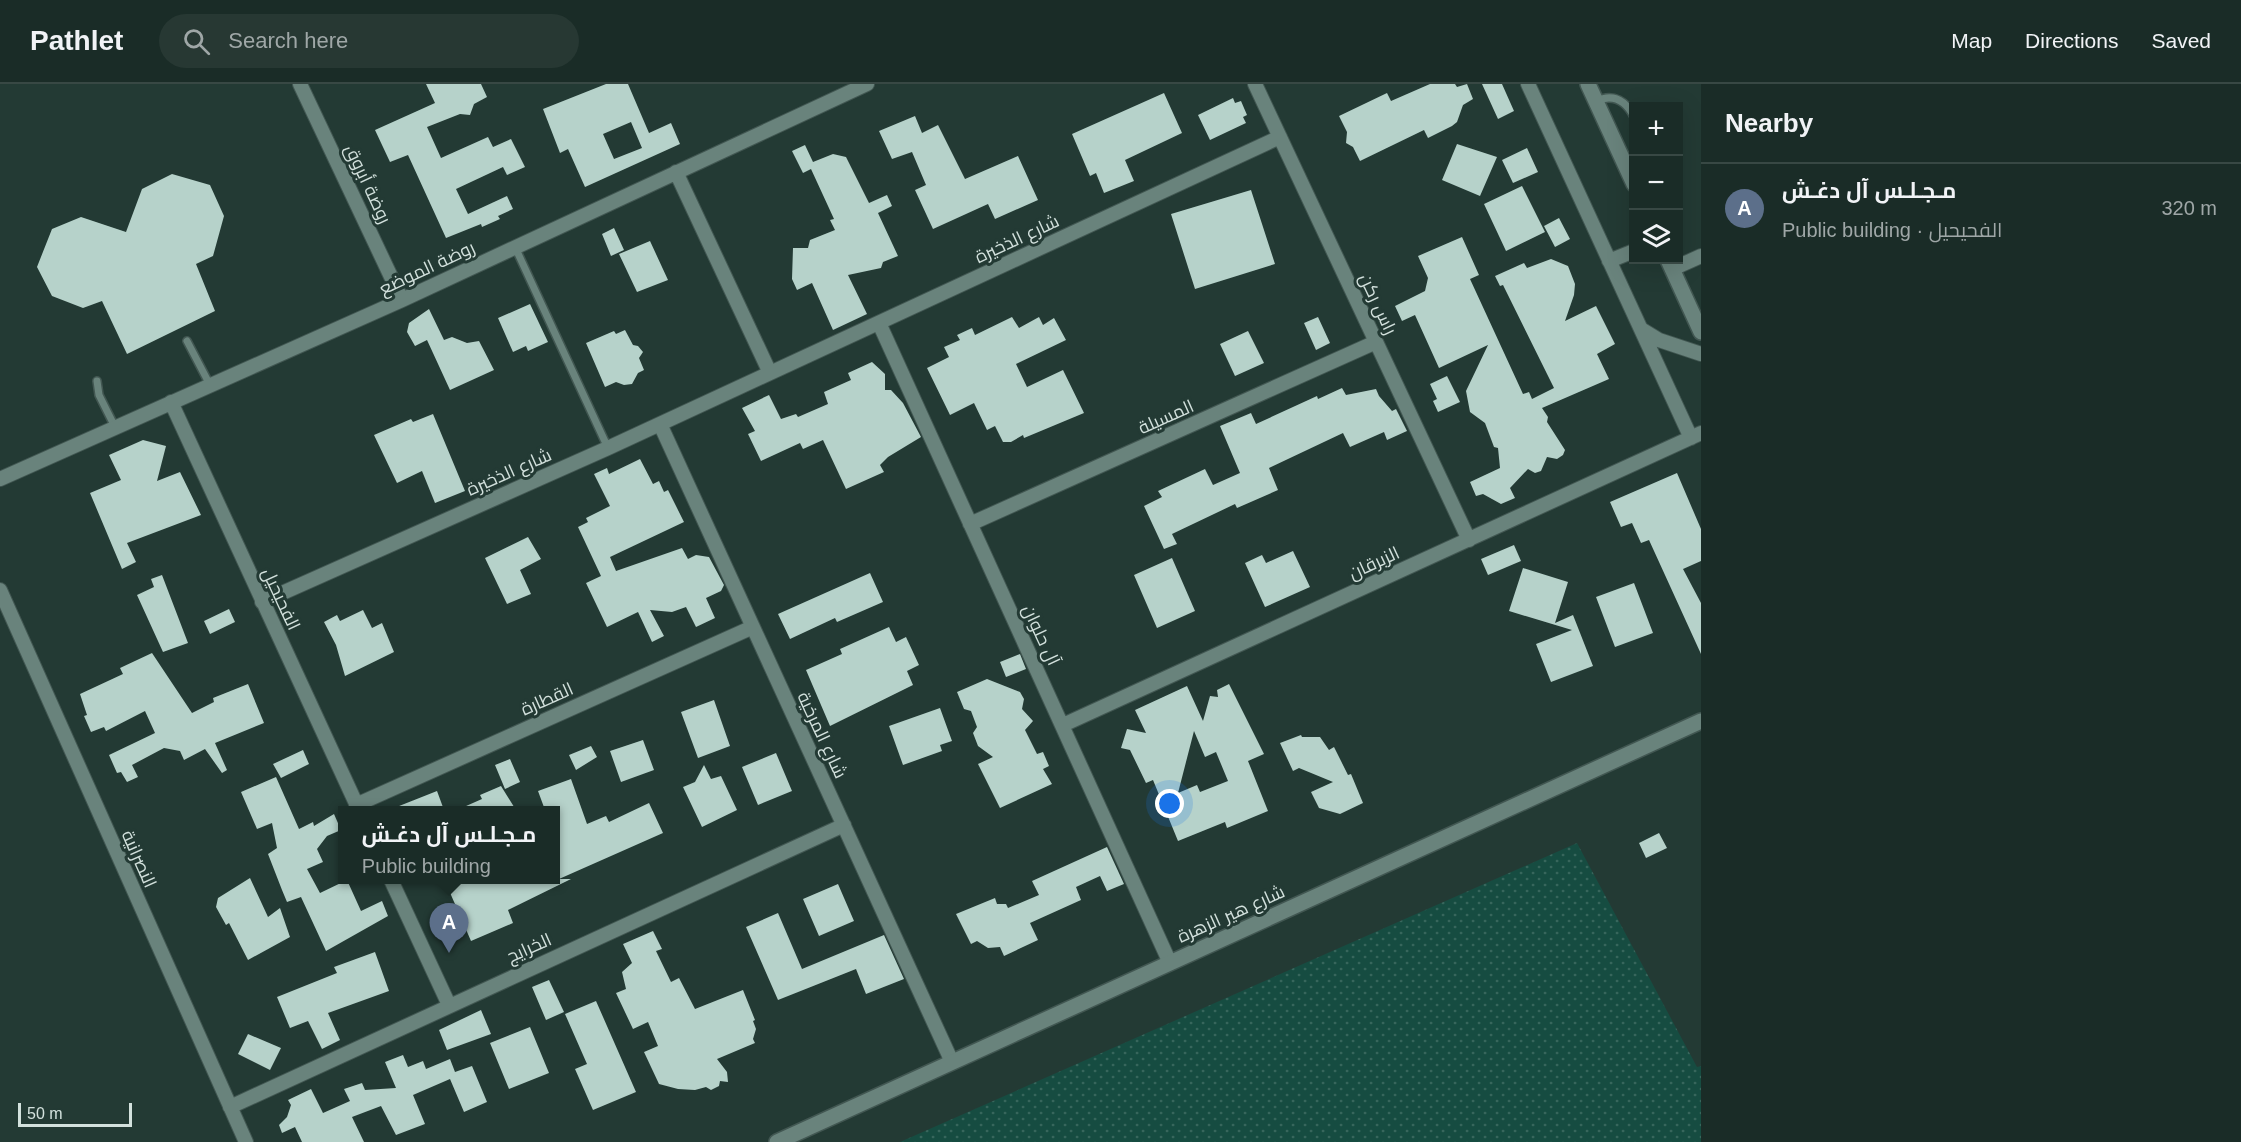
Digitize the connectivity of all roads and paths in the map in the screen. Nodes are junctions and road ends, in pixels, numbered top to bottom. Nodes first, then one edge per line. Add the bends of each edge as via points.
1 (867, 84) edge
2 (1255, 84) edge
3 (1528, 84) edge
4 (1588, 84) edge
5 (307, 86) edge
6 (1596, 101) junction
7 (1629, 106) edge
8 (1280, 137) junction
9 (676, 172) junction
10 (1629, 173) edge
11 (515, 247) junction
12 (1629, 253) edge
13 (1701, 256) edge
14 (1610, 261) junction
15 (1683, 261) edge
16 (1670, 264) edge
17 (402, 300) junction
18 (879, 323) junction
19 (1641, 329) junction
20 (1701, 332) edge
21 (187, 341) dead end
22 (1376, 342) junction
23 (1701, 354) edge
24 (770, 373) junction
25 (97, 381) dead end
26 (210, 385) junction
27 (171, 402) junction
28 (660, 424) junction
29 (115, 427) junction
30 (1696, 436) edge
31 (608, 448) junction
32 (0, 479) edge
33 (970, 524) junction
34 (1469, 540) junction
35 (0, 590) edge
36 (262, 602) junction
37 (753, 627) junction
38 (1701, 721) edge
39 (1063, 725) junction
40 (357, 806) edge
41 (362, 806) edge
42 (844, 825) junction
43 (393, 884) edge
44 (1170, 963) junction
45 (448, 1005) junction
46 (952, 1062) junction
47 (230, 1107) junction
48 (780, 1141) edge
49 (246, 1142) edge

1 - 9 street, روضة الموضع
2 - 8 street, راس ركن
3 - 14 street
4 - 6 street
5 - 17 street, روضة أبروق
6 - 7 lane via 1605,97
6 - 10 street
8 - 18 street, شارع الذخيرة
8 - 22 street, راس ركن
9 - 11 street, روضة الموضع
9 - 24 street
11 - 17 street, روضة الموضع
11 - 31 lane
12 - 14 street
13 - 15 street
14 - 19 street
16 - 20 street
17 - 26 street, روضة الموضع
18 - 24 street, شارع الذخيرة
18 - 33 street, آل حلوان
19 - 23 street via 1659,340
19 - 30 street
21 - 26 lane
22 - 33 street, المسيلة
22 - 34 street, راس ركن
24 - 28 street, شارع الذخيرة
25 - 29 lane via 99,395
26 - 27 street, روضة الموضع
27 - 29 street, روضة الموضع
27 - 36 street, الفحيحيل
28 - 31 street, شارع الذخيرة
28 - 37 street, شارع المرخية
29 - 32 street, روضة الموضع
30 - 34 street, الزبرقان
31 - 36 street, شارع الذخيرة
33 - 39 street, آل حلوان
34 - 39 street, الزبرقان
35 - 47 street, النصرانية
36 - 40 street, الفحيحيل
37 - 41 street, القطارة
37 - 42 street, شارع المرخية
38 - 44 street, شارع هير الزهرة
39 - 44 street, آل حلوان
42 - 45 street, الخرايج
42 - 46 street, شارع المرخية
43 - 45 street
44 - 46 street, شارع هير الزهرة
45 - 47 street, الخرايج
46 - 48 street, شارع هير الزهرة
47 - 49 street, النصرانية

